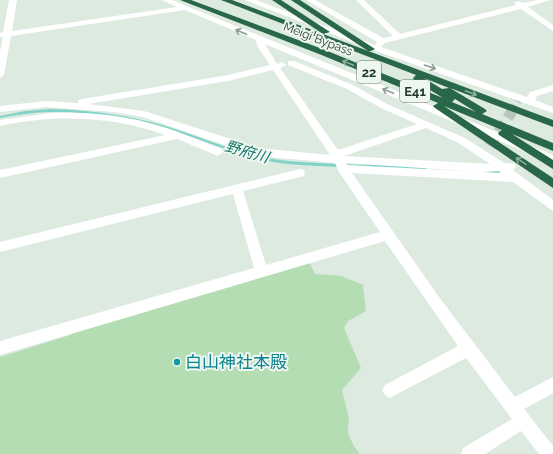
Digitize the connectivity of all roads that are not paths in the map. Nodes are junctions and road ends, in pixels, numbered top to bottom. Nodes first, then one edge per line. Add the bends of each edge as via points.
1 (13, 0) edge
2 (166, 0) edge
3 (225, 0) edge
4 (249, 0) edge
5 (276, 0) edge
6 (295, 0) edge
7 (310, 0) edge
8 (360, 0) edge
9 (514, 0) edge
10 (546, 0) edge
11 (266, 1) edge
12 (185, 4) edge
13 (522, 6) junction
14 (337, 28) junction
15 (553, 29) edge
16 (3, 34) edge
17 (399, 37) junction
18 (260, 40) junction
19 (379, 45) junction
20 (303, 57) junction
21 (291, 63) junction
22 (276, 66) junction
23 (0, 75) edge
24 (553, 88) edge
25 (530, 100) junction
26 (65, 105) junction
27 (0, 109) edge
28 (553, 110) edge
29 (0, 123) edge
30 (553, 124) edge
31 (426, 125) junction
32 (176, 136) junction
33 (553, 147) edge
34 (218, 152) dead end
35 (553, 152) edge
36 (553, 159) edge
37 (340, 162) junction
38 (553, 165) edge
39 (499, 167) junction
40 (511, 167) dead end
41 (300, 173) dead end
42 (0, 174) edge
43 (515, 178) junction
44 (531, 180) dead end
45 (553, 184) edge
46 (238, 189) junction
47 (553, 206) edge
48 (387, 235) junction
49 (0, 247) edge
50 (262, 272) junction
51 (0, 348) edge
52 (468, 349) junction
53 (553, 385) edge
54 (390, 390) dead end
55 (512, 407) junction
56 (523, 421) junction
57 (469, 454) edge
58 (549, 454) edge

1 - 16 street
2 - 12 street
3 -> 30 highway, Meigi Bypass / 22
4 - 11 street
45 -> 5 highway, E41
6 - 14 highway, E41
7 - 19 street
8 - 17 street
9 - 13 street
10 - 13 street
11 - 19 street
12 - 16 street
18 -> 12 street
33 -> 12 highway, Meigi Bypass / 22 via 322,52
13 - 15 street
13 - 17 street
14 - 35 highway
14 - 38 highway, E41
16 - 23 street
17 - 19 street
18 - 20 street
18 - 22 street via 261,46
19 -> 25 street
20 - 21 street
36 -> 20 street
21 - 22 street
21 - 31 street via 350,87
22 - 26 street via 228,78
22 - 37 street
24 - 25 street via 532,94
25 - 28 street
26 - 27 street via 46,104
26 - 37 street via 144,114 258,152
29 - 32 street via 50,116 107,119 138,123
31 - 37 street
31 - 39 street via 487,150
32 - 34 street
32 - 42 street
37 - 39 street
37 - 43 street
37 - 48 street
39 - 40 street
39 - 43 street
41 - 46 street
43 - 44 street
43 - 47 street
46 - 49 street
46 - 50 street
48 - 50 street
48 - 52 street
50 - 51 street
52 - 54 street
52 - 55 street
53 - 55 street
55 - 56 street
56 - 57 street
56 - 58 street

